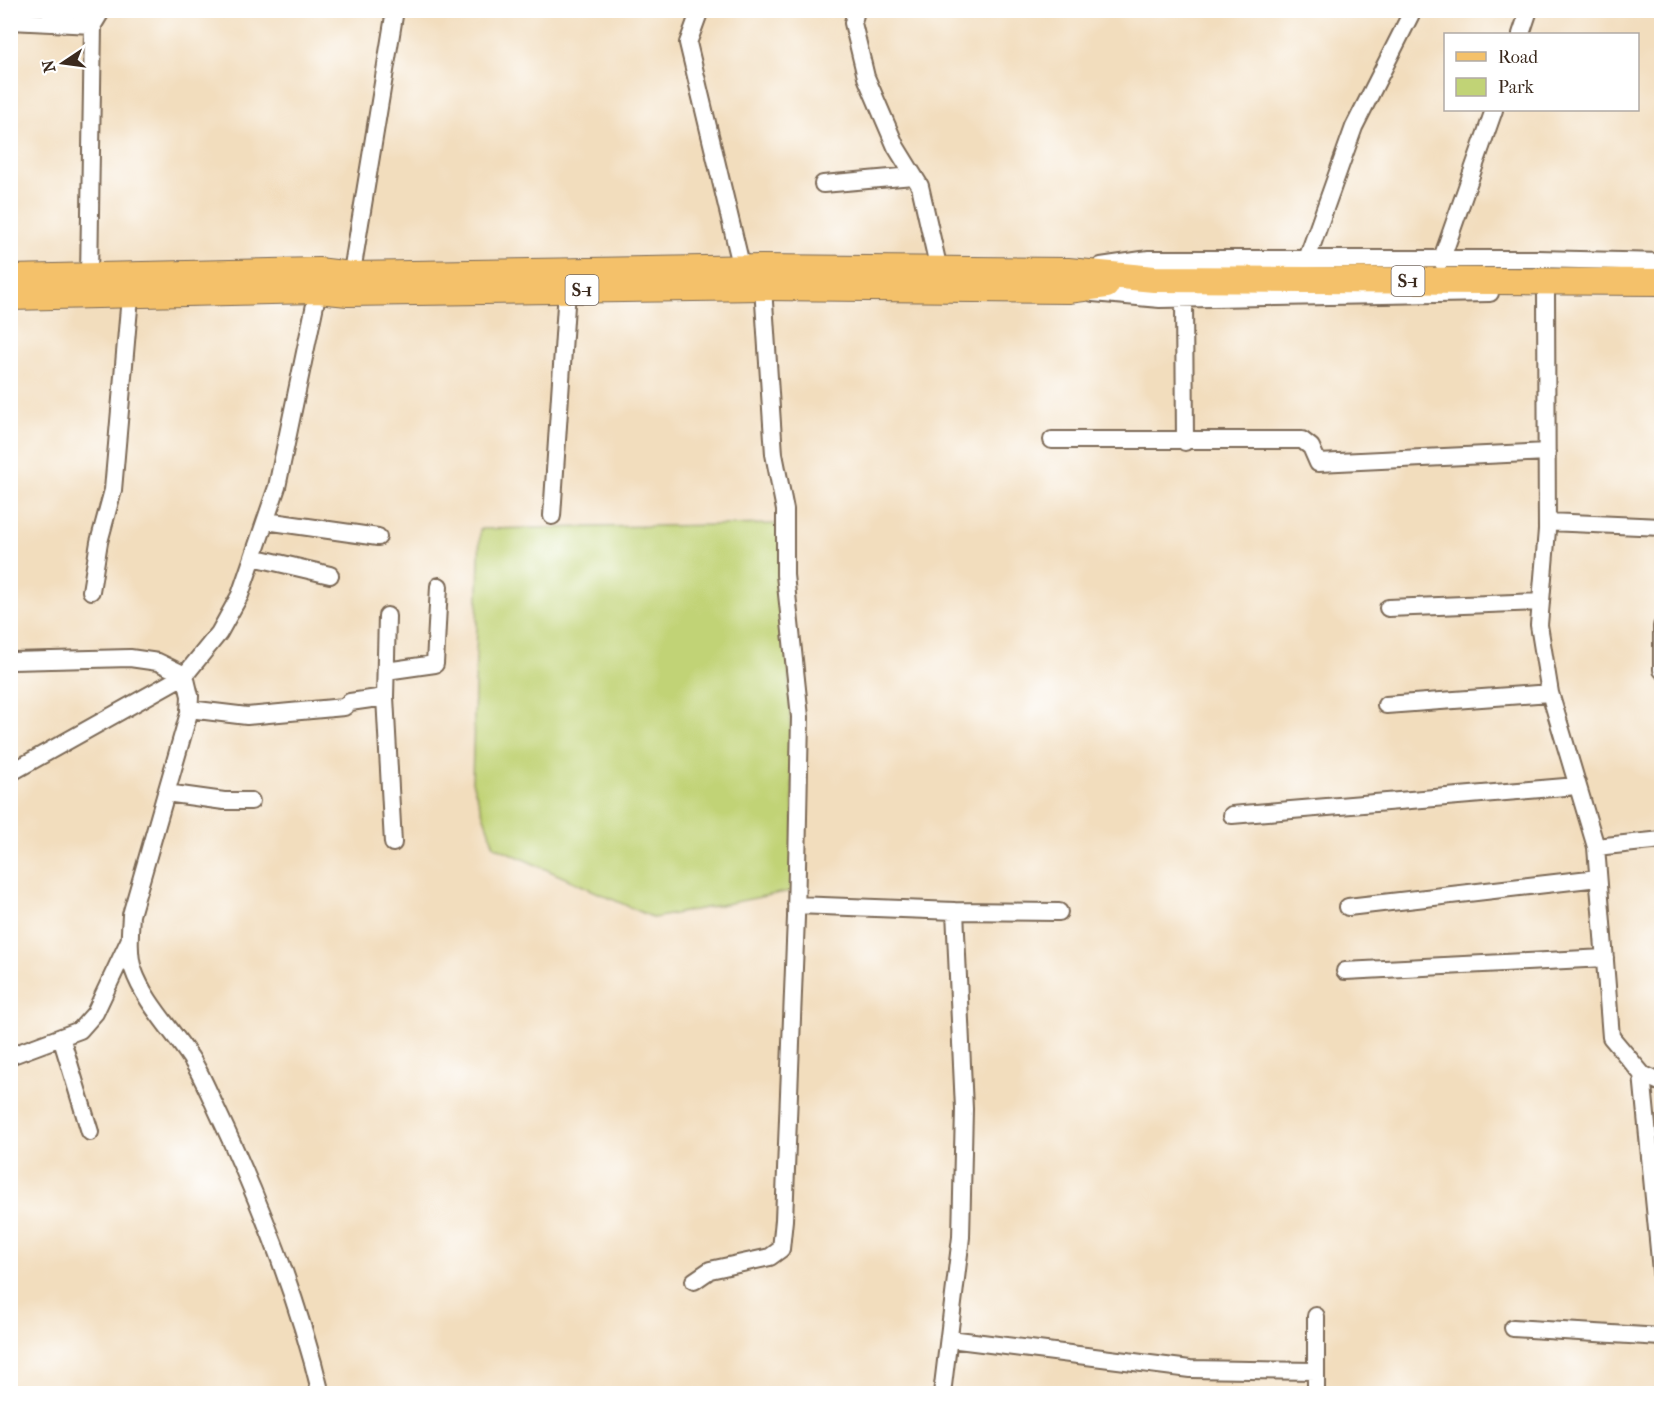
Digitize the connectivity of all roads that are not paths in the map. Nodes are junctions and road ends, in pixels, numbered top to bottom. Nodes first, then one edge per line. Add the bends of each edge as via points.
1 (395, 10) edge
2 (700, 10) edge
3 (856, 10) edge
4 (1413, 10) edge
5 (1530, 10) edge
6 (98, 18) edge
7 (10, 21) edge
8 (1521, 33) edge
9 (1494, 111) edge
10 (913, 176) junction
11 (823, 184) dead end
12 (1307, 259) junction
13 (1441, 261) junction
14 (1662, 262) edge
15 (742, 268) junction
16 (939, 270) junction
17 (89, 276) junction
18 (10, 278) edge
19 (1068, 281) junction
20 (1662, 282) edge
21 (350, 284) junction
22 (131, 285) junction
23 (762, 287) junction
24 (318, 290) junction
25 (567, 290) junction
26 (1546, 292) junction
27 (1662, 293) edge
28 (10, 297) edge
29 (1184, 298) junction
30 (1052, 440) dead end
31 (1185, 442) junction
32 (1547, 452) junction
33 (552, 516) dead end
34 (266, 521) junction
35 (1548, 522) junction
36 (1662, 527) edge
37 (378, 537) dead end
38 (253, 557) junction
39 (330, 575) dead end
40 (439, 586) dead end
41 (91, 591) dead end
42 (1541, 602) junction
43 (1388, 608) dead end
44 (387, 616) dead end
45 (1662, 626) edge
46 (12, 661) edge
47 (1662, 670) edge
48 (386, 671) junction
49 (185, 675) junction
50 (1550, 693) junction
51 (385, 698) junction
52 (1386, 705) dead end
53 (189, 709) junction
54 (10, 773) edge
55 (1577, 786) junction
56 (166, 793) junction
57 (251, 801) dead end
58 (1232, 815) dead end
59 (1662, 840) edge
60 (393, 843) dead end
61 (1596, 848) junction
62 (1598, 878) junction
63 (796, 905) junction
64 (1348, 907) dead end
65 (955, 911) junction
66 (1059, 912) dead end
67 (129, 940) junction
68 (1605, 958) junction
69 (1345, 971) dead end
70 (61, 1037) junction
71 (10, 1056) edge
72 (1642, 1074) junction
73 (1662, 1083) edge
74 (90, 1132) dead end
75 (694, 1281) dead end
76 (1662, 1281) edge
77 (1316, 1316) dead end
78 (1513, 1328) dead end
79 (1662, 1337) edge
80 (950, 1339) junction
81 (1315, 1371) junction
82 (321, 1394) edge
83 (942, 1394) edge
84 (1316, 1394) edge

1 - 21 street
2 - 15 street via 688,44
3 - 10 street via 853,23 866,77
4 - 12 street via 1354,127
5 - 8 street
6 - 7 street
6 - 17 street
9 - 13 street
10 - 11 street
10 - 16 street via 920,186
12 - 13 street
12 - 19 street via 1149,259
13 - 14 street
15 - 16 main road, S-1
15 - 21 main road, S-1
16 - 19 main road, S-1
17 - 18 main road, S-1
17 - 22 main road, S-1
19 - 20 main road, S-1
19 - 23 main road, S-1
19 - 29 street
21 - 22 main road, S-1 via 318,271
21 - 24 main road, S-1
21 - 25 main road, S-1
22 - 24 main road, S-1
22 - 28 main road, S-1
22 - 41 street via 113,490
23 - 25 main road, S-1
23 - 63 street via 774,454 785,510 785,575 800,717
24 - 34 street via 277,487
25 - 33 street
26 - 27 street
26 - 29 street
26 - 32 street
29 - 31 street
30 - 31 street
31 - 32 street via 1302,440 1311,447 1318,463
32 - 35 street
34 - 37 street
34 - 38 street
35 - 36 street
35 - 42 street
38 - 39 street
38 - 49 street via 240,595 219,633
40 - 48 street via 435,664
42 - 43 street
42 - 50 street via 1539,625
44 - 48 street
45 - 47 street
46 - 49 street via 130,658 158,662
48 - 51 street
49 - 53 street
49 - 54 street
50 - 52 street
50 - 55 street
51 - 53 street via 350,702 344,708 247,716
51 - 60 street
53 - 56 street
55 - 58 street
55 - 61 street
56 - 57 street
56 - 67 street via 131,915
59 - 61 street
61 - 62 street
62 - 64 street
62 - 68 street
63 - 65 street
63 - 75 street via 781,1249 770,1257 710,1270
65 - 66 street
65 - 80 street via 964,1109 961,1237
67 - 70 street via 95,1013 80,1030
67 - 82 street via 133,968 146,996 190,1056 279,1254 305,1328
68 - 69 street
68 - 72 street via 1611,1036
70 - 71 street
70 - 74 street
72 - 73 street
72 - 76 street
77 - 81 street
78 - 79 street
80 - 81 street via 1191,1369
80 - 83 street
81 - 84 street

